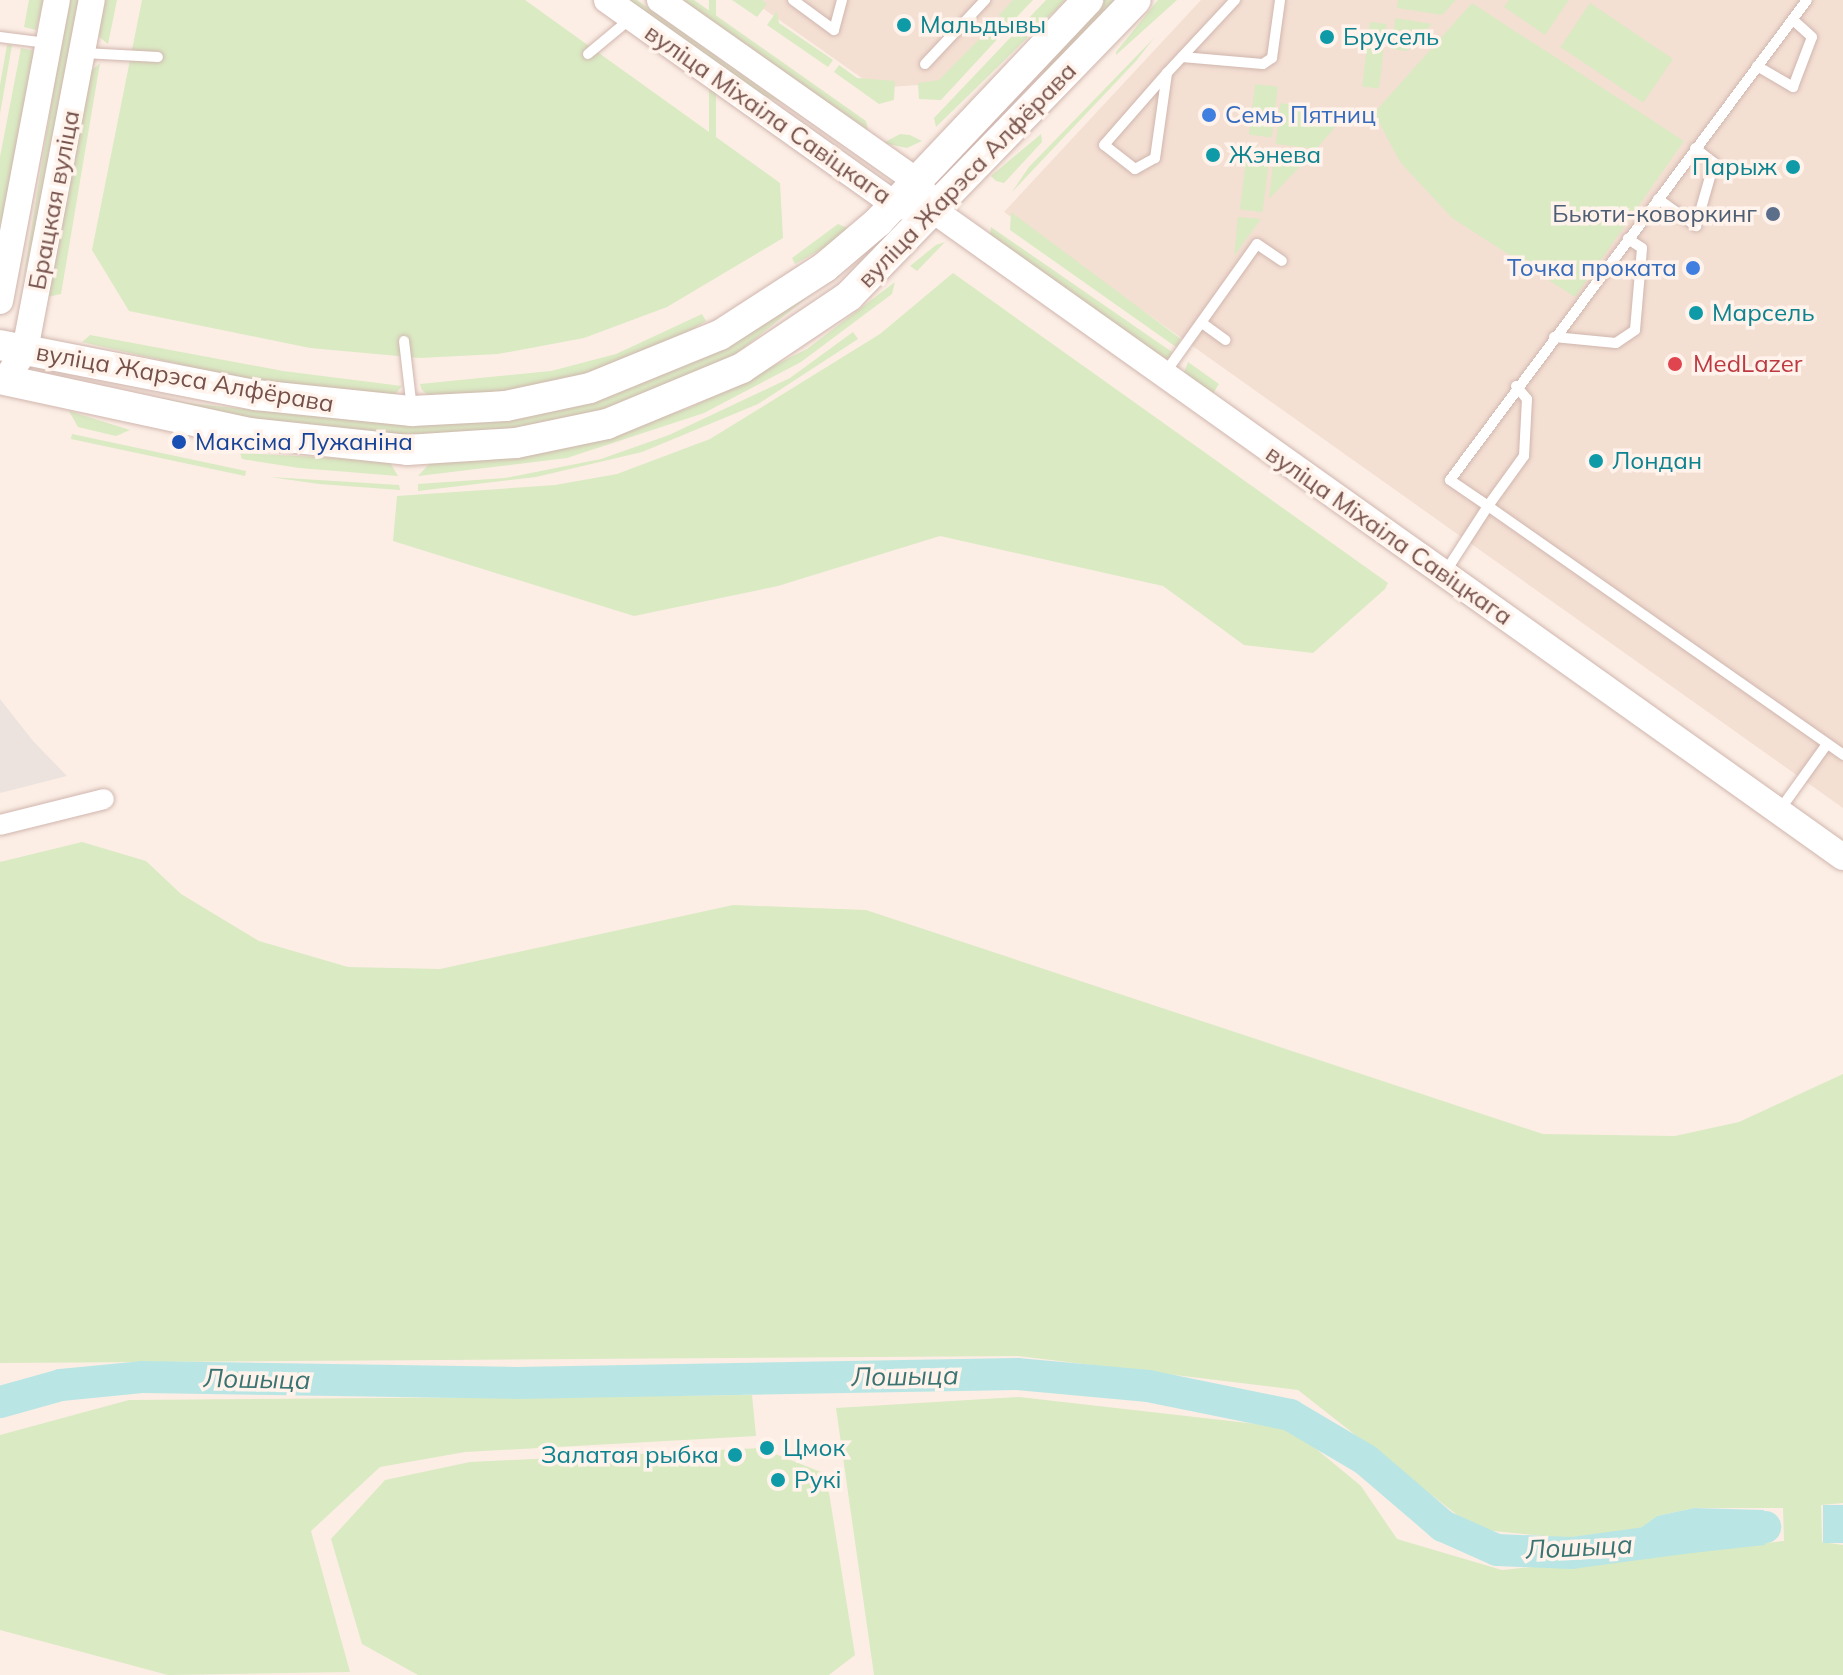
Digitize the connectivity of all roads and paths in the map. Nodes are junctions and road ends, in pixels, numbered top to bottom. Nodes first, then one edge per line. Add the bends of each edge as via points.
1 (57, 0) edge
2 (92, 0) edge
3 (607, 0) edge
4 (660, 0) edge
5 (793, 0) edge
6 (842, 0) edge
7 (985, 0) edge
8 (1088, 0) edge
9 (1136, 0) edge
10 (1235, 0) edge
11 (1280, 0) edge
12 (1807, 0) edge
13 (631, 17) junction
14 (1793, 20) junction
15 (0, 37) edge
16 (49, 43) junction
17 (82, 52) junction
18 (588, 54) dead end
19 (158, 57) dead end
20 (1182, 57) junction
21 (925, 64) dead end
22 (1757, 66) junction
23 (1167, 73) junction
24 (1695, 148) junction
25 (917, 181) junction
26 (1658, 199) junction
27 (895, 205) junction
28 (936, 212) junction
29 (1628, 239) junction
30 (1282, 261) dead end
31 (0, 301) edge
32 (1202, 323) junction
33 (1554, 337) junction
34 (1225, 340) dead end
35 (404, 341) dead end
36 (6, 364) edge
37 (1164, 374) junction
38 (1516, 386) junction
39 (412, 411) junction
40 (1488, 506) junction
41 (1444, 574) junction
42 (1827, 744) junction
43 (1843, 755) edge
44 (104, 799) dead end
45 (1778, 811) junction
46 (0, 825) edge
47 (1843, 857) edge

1 - 16 street, Брацкая вуліца
2 - 17 street, Брацкая вуліца
3 - 13 street, вуліца Міхаіла Савіцкага
4 - 25 street, вуліца Міхаіла Савіцкага
5 - 6 lane via 834,30
7 - 21 lane
8 - 25 main road, вуліца Жарэса Алфёрава
9 - 28 main road, вуліца Жарэса Алфёрава
10 - 20 lane
11 - 20 lane via 1272,58 1263,64
12 - 14 lane
13 - 18 lane
13 - 27 street, вуліца Міхаіла Савіцкага
14 - 22 lane
14 - 22 lane via 1812,37 1793,87
15 - 16 lane
16 - 31 street, Брацкая вуліца
17 - 19 lane
17 - 36 street, Брацкая вуліца
20 - 23 lane
22 - 24 lane
23 - 23 lane via 1155,158 1135,169 1104,145
24 - 26 lane
24 - 26 lane via 1714,163 1696,226
25 - 27 main road, вуліца Жарэса Алфёрава
25 - 28 street, вуліца Міхаіла Савіцкага
26 - 29 lane
27 - 28 street, вуліца Міхаіла Савіцкага
27 - 39 main road, вуліца Жарэса Алфёрава via 766,309 679,354 576,391 506,406
28 - 36 main road, вуліца Жарэса Алфёрава via 849,296 742,368 607,424 516,443 407,450 332,444
28 - 37 street, вуліца Міхаіла Савіцкага
29 - 33 lane
29 - 33 lane via 1642,248 1635,330 1616,343
30 - 32 lane via 1257,244
32 - 34 lane
32 - 37 lane
33 - 38 lane
35 - 39 lane
36 - 39 main road, вуліца Жарэса Алфёрава
37 - 41 street, вуліца Міхаіла Савіцкага
38 - 40 lane via 1527,399 1524,456
38 - 40 lane via 1450,480
40 - 41 lane
40 - 42 lane
41 - 45 street, вуліца Міхаіла Савіцкага
42 - 43 lane
42 - 45 lane
44 - 46 street
45 - 47 street, вуліца Міхаіла Савіцкага

